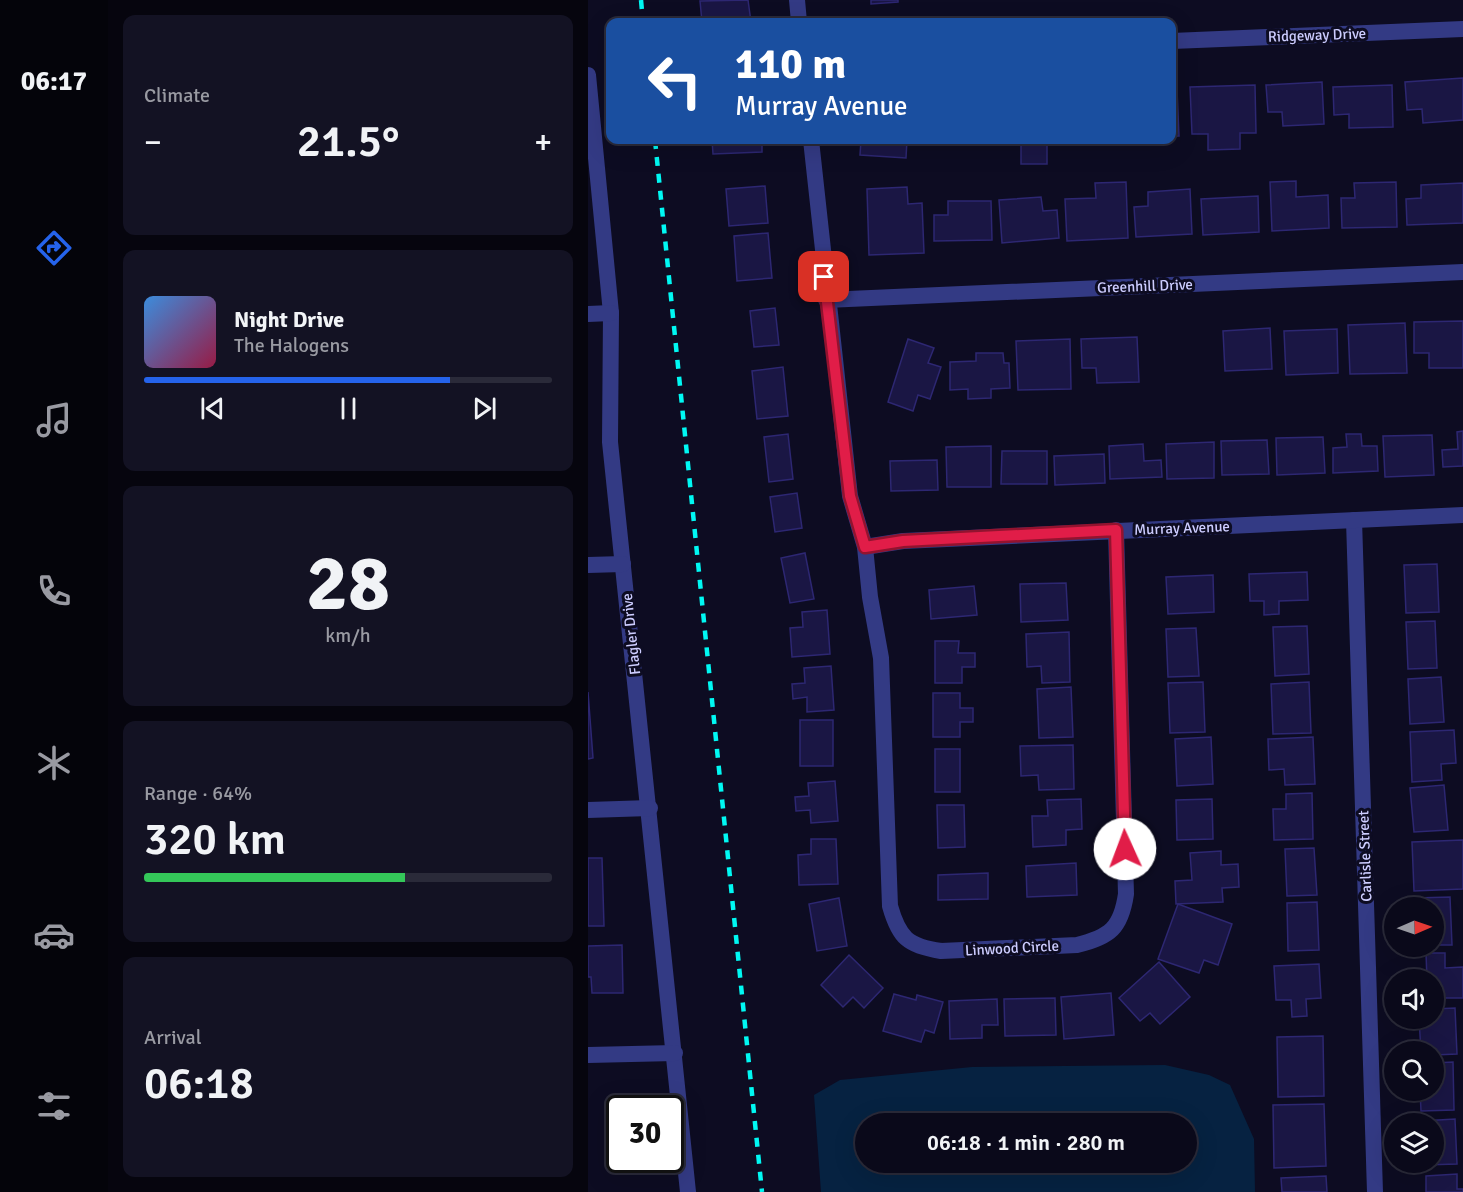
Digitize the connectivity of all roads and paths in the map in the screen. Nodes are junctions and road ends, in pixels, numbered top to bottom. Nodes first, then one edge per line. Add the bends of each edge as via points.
1 (797, 0) edge
2 (799, 18) edge
3 (1463, 29) edge
4 (1176, 41) edge
5 (588, 75) edge
6 (811, 144) edge
7 (1463, 272) edge
8 (826, 300) junction
9 (611, 313) junction
10 (588, 314) edge
11 (1463, 515) edge
12 (1354, 520) junction
13 (1116, 530) junction
14 (865, 547) junction
15 (623, 564) junction
16 (588, 566) edge
17 (650, 808) junction
18 (588, 810) edge
19 (675, 1053) junction
20 (588, 1055) edge
21 (688, 1192) edge
22 (1375, 1192) edge

1 - 2 street
3 - 4 street, Ridgeway Drive
5 - 9 street, Flagler Drive
6 - 8 street, Linwood Circle
7 - 8 street, Greenhill Drive
8 - 14 street, Linwood Circle via 850,496
9 - 10 street
9 - 15 street, Flagler Drive via 610,442
11 - 12 street, Murray Avenue
12 - 13 street, Murray Avenue
12 - 22 street, Carlisle Street
13 - 14 street, Murray Avenue via 903,541
13 - 14 street, Linwood Circle via 1126,894 1123,914 1113,929 1097,940 1077,945 941,951 922,949 907,941 896,926 890,906 881,658
15 - 16 street
15 - 17 street, Flagler Drive
17 - 18 street
17 - 19 street, Flagler Drive
19 - 20 street
19 - 21 street, Flagler Drive

